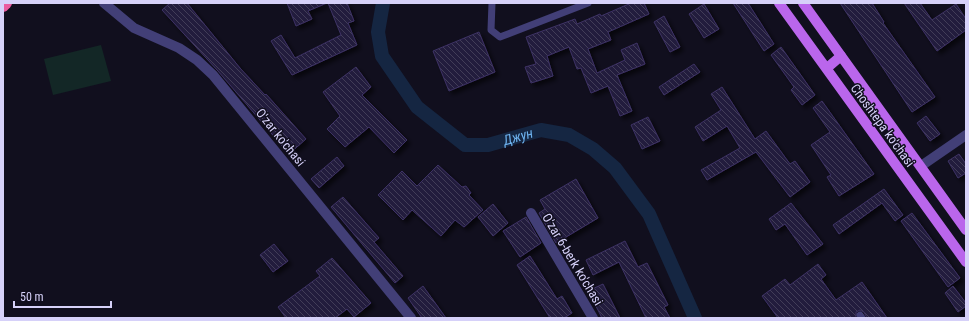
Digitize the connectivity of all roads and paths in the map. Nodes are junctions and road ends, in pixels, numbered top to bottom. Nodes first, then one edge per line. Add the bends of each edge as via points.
1 (6, 3) edge
2 (104, 3) edge
3 (492, 3) edge
4 (588, 3) edge
5 (779, 3) edge
6 (803, 3) edge
7 (3, 6) edge
8 (841, 56) junction
9 (827, 68) junction
10 (966, 135) edge
11 (921, 166) junction
12 (531, 213) dead end
13 (966, 230) edge
14 (966, 262) edge
15 (411, 318) edge
16 (593, 318) edge

1 - 7 highway
2 - 15 street, O'zar ko'chasi via 134,28 179,48 213,75
3 - 4 lane via 491,30 500,37
5 - 9 main road, Choshtepa ko'chasi
6 - 8 main road, Choshtepa ko'chasi
8 - 9 main road
8 - 11 main road, Choshtepa ko'chasi
9 - 14 main road, Choshtepa ko'chasi
10 - 11 street
11 - 13 main road, Choshtepa ko'chasi
12 - 16 street, O'zar 6-berk ko'chasi

